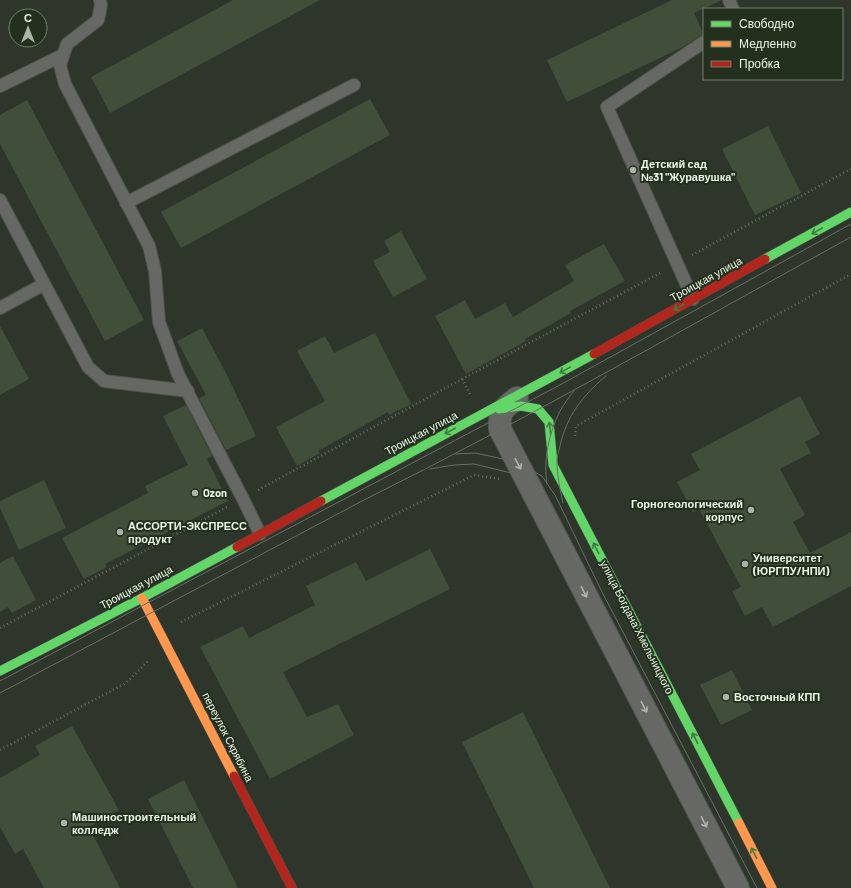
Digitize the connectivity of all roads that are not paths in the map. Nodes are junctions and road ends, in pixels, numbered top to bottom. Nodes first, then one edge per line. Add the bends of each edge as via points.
1 (100, 0) edge
2 (703, 43) edge
3 (63, 55) junction
4 (354, 85) dead end
5 (0, 86) edge
6 (0, 200) edge
7 (126, 202) junction
8 (851, 212) edge
9 (44, 284) junction
10 (693, 299) junction
11 (0, 308) edge
12 (531, 388) joint
13 (188, 391) junction
14 (496, 416) junction
15 (260, 534) junction
16 (142, 598) junction
17 (0, 671) edge
18 (292, 888) edge
19 (738, 888) edge
20 (772, 888) edge

1 - 3 lane via 98,20 68,44
2 - 10 lane via 607,107
3 - 5 lane
3 - 7 lane via 60,65 64,84
4 - 7 lane
6 - 9 lane
7 - 13 lane via 149,246 155,271 159,322 178,374
8 -> 10 street, Троицкая улица
9 - 11 lane
9 - 13 lane via 88,367 104,381
10 -> 12 street, Троицкая улица
12 - 14 street
13 - 15 lane
14 -> 15 street, Троицкая улица
14 -> 19 street
20 -> 14 street, улица Богдана Хмельницкого via 554,465 549,422 538,409 521,406
15 - 16 street, Троицкая улица
16 - 17 street, Троицкая улица
16 - 18 street, переулок Скрябина

